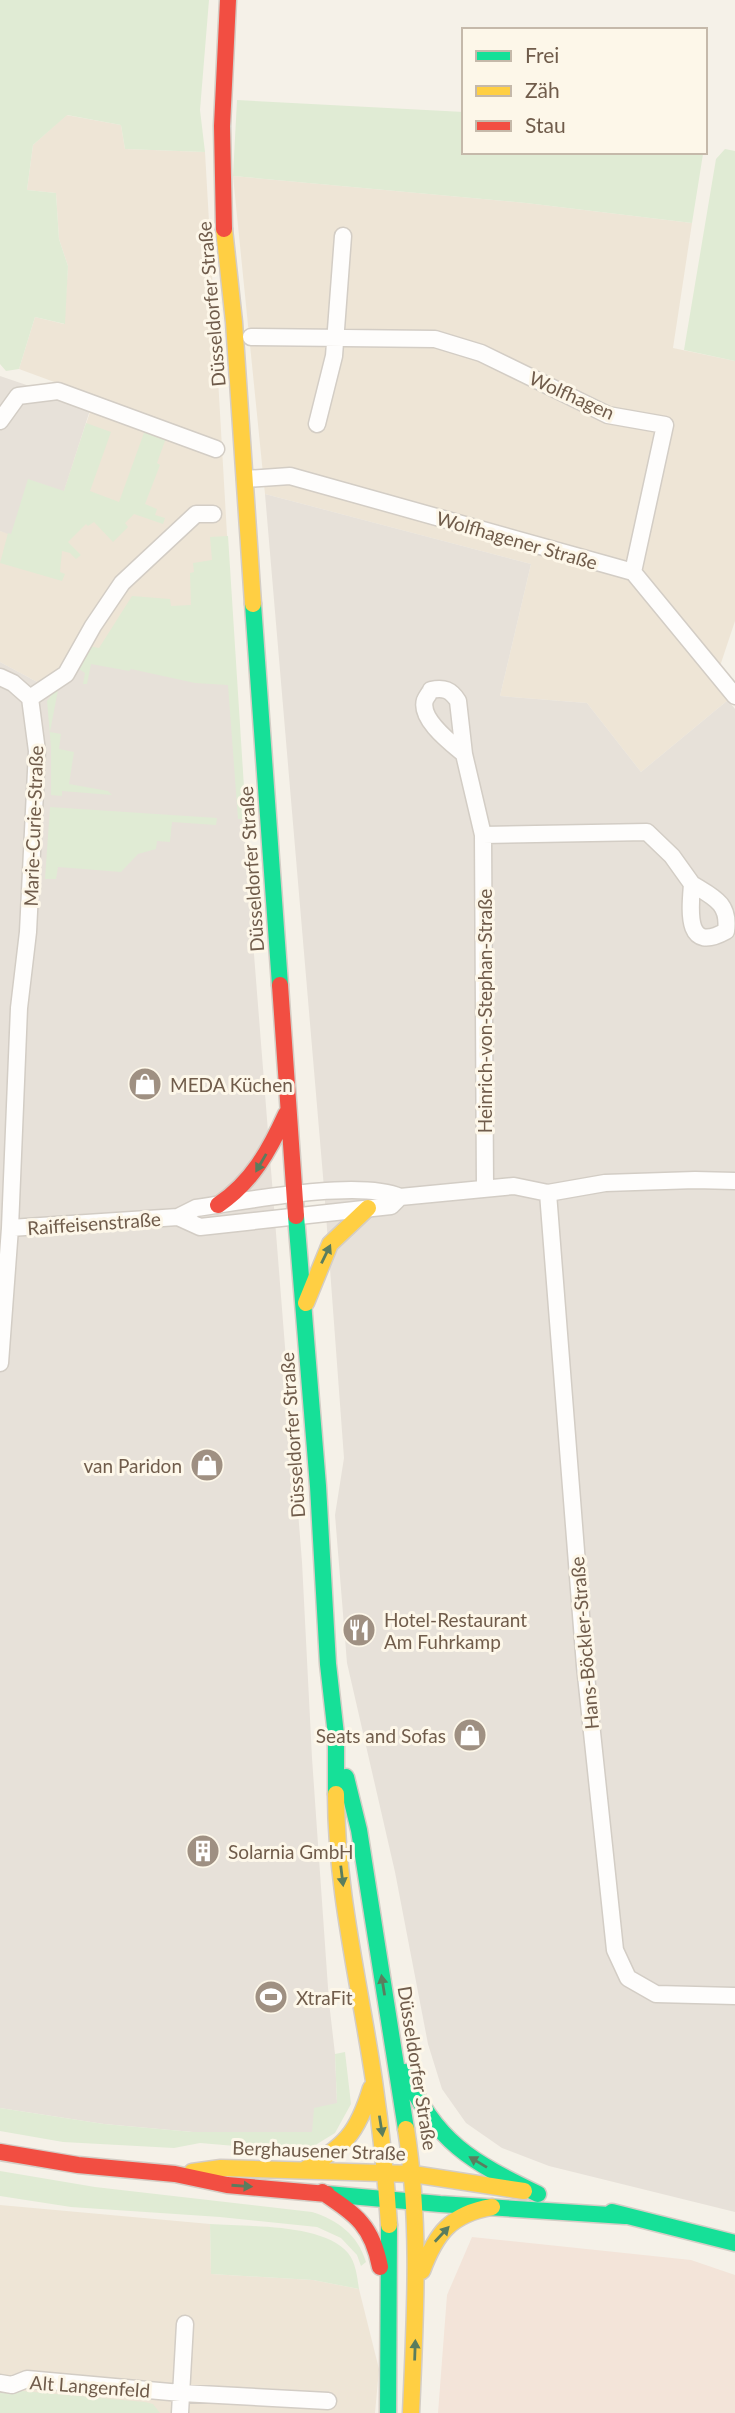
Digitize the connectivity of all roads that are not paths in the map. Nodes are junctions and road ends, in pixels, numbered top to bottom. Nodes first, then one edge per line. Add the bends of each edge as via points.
1 (228, 0) edge
2 (343, 236) dead end
3 (251, 337) dead end
4 (334, 337) junction
5 (0, 421) edge
6 (317, 424) dead end
7 (216, 449) dead end
8 (245, 479) junction
9 (213, 514) dead end
10 (632, 572) junction
11 (0, 677) edge
12 (735, 696) edge
13 (30, 698) junction
14 (464, 754) dead end
15 (483, 835) junction
16 (692, 884) dead end
17 (27, 954) joint
18 (288, 1109) junction
19 (735, 1181) edge
20 (485, 1188) junction
21 (548, 1194) junction
22 (294, 1195) junction
23 (400, 1197) junction
24 (218, 1205) junction
25 (368, 1208) junction
26 (296, 1216) junction
27 (178, 1217) junction
28 (10, 1228) junction
29 (303, 1311) junction
30 (0, 1363) edge
31 (336, 1735) junction
32 (735, 1996) edge
33 (391, 2031) junction
34 (374, 2080) junction
35 (0, 2152) edge
36 (304, 2170) junction
37 (386, 2173) junction
38 (175, 2174) junction
39 (414, 2174) junction
40 (322, 2192) junction
41 (538, 2194) junction
42 (387, 2199) junction
43 (415, 2201) junction
44 (492, 2207) junction
45 (625, 2216) junction
46 (735, 2244) edge
47 (417, 2286) junction
48 (390, 2318) junction
49 (185, 2324) dead end
50 (0, 2384) edge
51 (181, 2393) junction
52 (328, 2402) dead end
53 (180, 2413) edge
54 (388, 2413) edge
55 (411, 2413) edge

1 - 8 main road, Düsseldorfer Straße via 222,117 225,225
2 - 4 street
3 - 4 street, Wolfhagen
4 - 6 street via 334,356
4 - 10 street, Wolfhagen via 435,339 481,353 608,415 665,425
5 - 7 street via 18,396 58,391
8 - 10 street, Wolfhagener Straße via 290,476
8 - 18 main road, Düsseldorfer Straße
9 - 13 street via 196,514 122,583 66,674
10 - 12 street
11 - 13 street
13 - 17 street, Marie-Curie-Straße via 37,751
14 - 15 street, Heinrich-von-Stephan-Straße
15 - 16 street via 647,832
15 - 20 street, Heinrich-von-Stephan-Straße
17 - 28 street, Raiffeisenstraße via 19,1008
18 - 22 main road, Düsseldorfer Straße
18 -> 24 main road via 253,1177
19 - 21 street via 605,1182
20 - 21 street via 514,1186
20 - 23 street
21 - 32 street, Hans-Böckler-Straße via 585,1666 614,1950 628,1978 656,1994
22 - 23 street via 387,1191
22 - 24 street, Raiffeisenstraße
22 - 26 main road, Düsseldorfer Straße
23 - 25 street via 391,1206
24 - 27 street, Raiffeisenstraße
25 - 26 street
29 -> 25 main road via 330,1244
26 - 27 street, Raiffeisenstraße via 200,1227
26 - 29 main road, Düsseldorfer Straße
27 - 28 street, Raiffeisenstraße
28 - 30 street, Raiffeisenstraße
29 - 31 main road, Düsseldorfer Straße
33 -> 31 main road, Düsseldorfer Straße via 359,1830
31 -> 34 main road, Düsseldorfer Straße via 336,1832
33 - 39 main road, Düsseldorfer Straße
41 -> 33 main road via 462,2152 438,2131 413,2091
34 - 36 main road via 353,2136
34 -> 37 main road, Düsseldorfer Straße
35 - 38 main road, Berghausener Straße
36 - 37 main road, Berghausener Straße
36 - 38 main road, Berghausener Straße via 221,2168
37 - 39 main road, Berghausener Straße
37 - 42 main road, Düsseldorfer Straße
38 -> 40 main road, Berghausener Straße via 227,2185
39 - 41 main road, Berghausener Straße
39 - 43 main road, Düsseldorfer Straße
40 - 42 main road, Berghausener Straße
40 - 48 main road via 371,2233
41 - 45 main road, Berghausener Straße
42 - 43 main road, Berghausener Straße
42 - 48 main road, Düsseldorfer Straße
43 - 44 main road, Berghausener Straße
43 - 47 main road, Düsseldorfer Straße
44 - 45 main road, Berghausener Straße
47 -> 44 main road via 429,2248 444,2230 466,2213
45 - 46 main road, Berghausener Straße
55 -> 47 main road, Düsseldorfer Straße
48 - 54 main road, Düsseldorfer Straße
49 - 51 street
50 - 51 street, Alt Langenfeld via 27,2379
51 - 52 street, Alt Langenfeld
51 - 53 street

